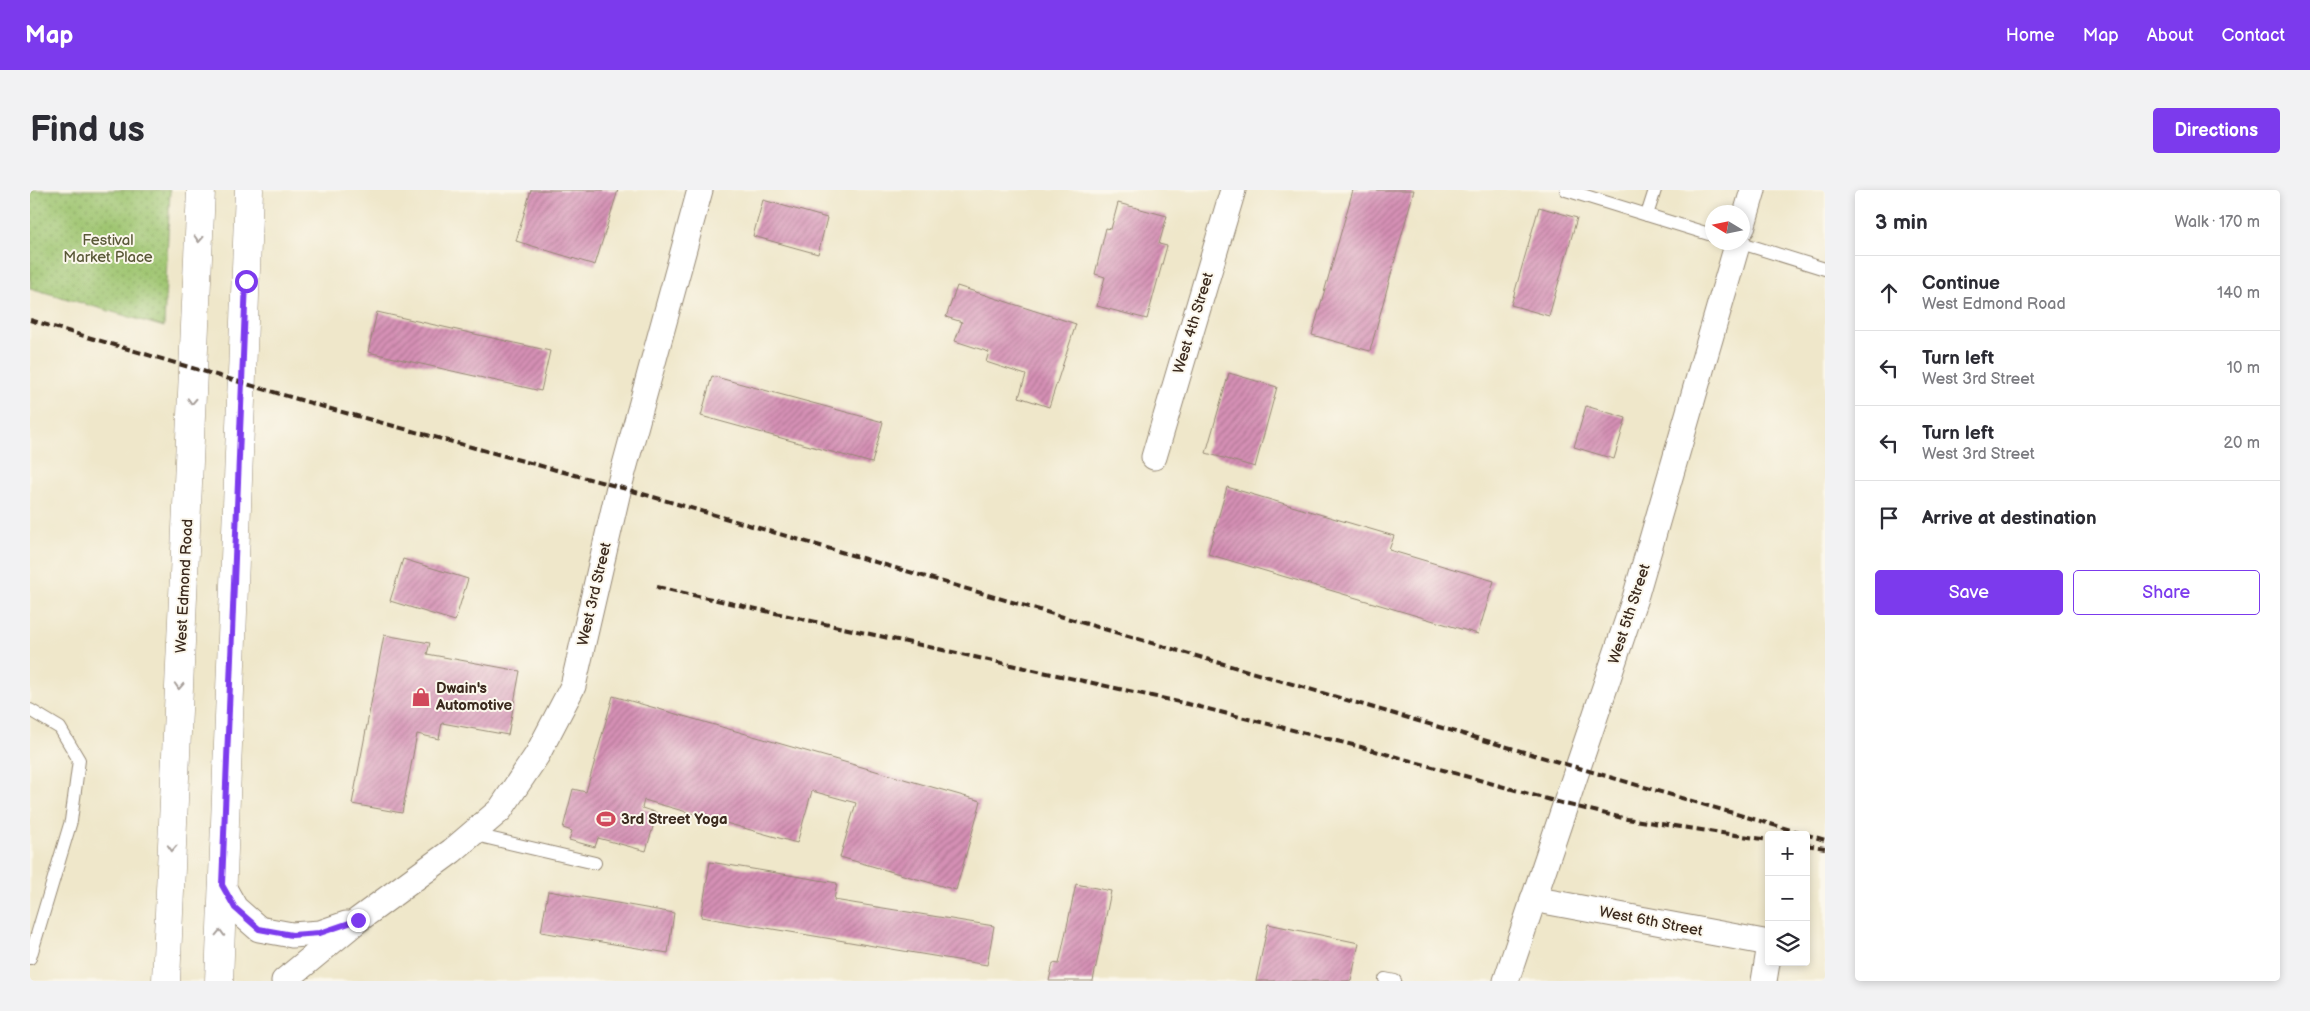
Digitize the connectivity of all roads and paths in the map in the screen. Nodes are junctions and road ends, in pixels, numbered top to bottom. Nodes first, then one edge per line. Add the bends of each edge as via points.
1 (201, 190) edge
2 (249, 190) edge
3 (700, 190) edge
4 (1233, 190) edge
5 (1566, 190) edge
6 (1654, 190) edge
7 (1753, 190) edge
8 (1749, 205) edge
9 (1648, 215) junction
10 (1705, 233) edge
11 (1750, 247) edge
12 (1736, 250) edge
13 (1825, 269) edge
14 (1154, 457) dead end
15 (30, 710) edge
16 (471, 834) junction
17 (595, 863) dead end
18 (222, 885) junction
19 (1533, 899) junction
20 (358, 920) junction
21 (1765, 942) edge
22 (30, 958) edge
23 (1766, 966) edge
24 (166, 981) edge
25 (218, 981) edge
26 (284, 981) edge
27 (1506, 981) edge
28 (1764, 981) edge

1 -> 24 main road, West Edmond Road
2 - 18 main road
3 - 16 street, West 3rd Street via 619,487 573,686 537,755 500,810
4 - 14 street, West 4th Street
5 - 9 lane
6 - 9 lane
7 - 8 street
9 - 10 lane
11 - 13 lane
12 - 19 street, West 5th Street via 1635,598
15 - 22 lane via 60,728 79,760 71,821
16 - 17 lane
16 - 20 street, West 3rd Street
18 - 20 street, West 3rd Street via 235,908 259,929 292,935 320,933
25 -> 18 main road
19 - 21 street, West 6th Street
19 - 27 street, West 5th Street
20 - 26 street, West 3rd Street
23 - 28 street

